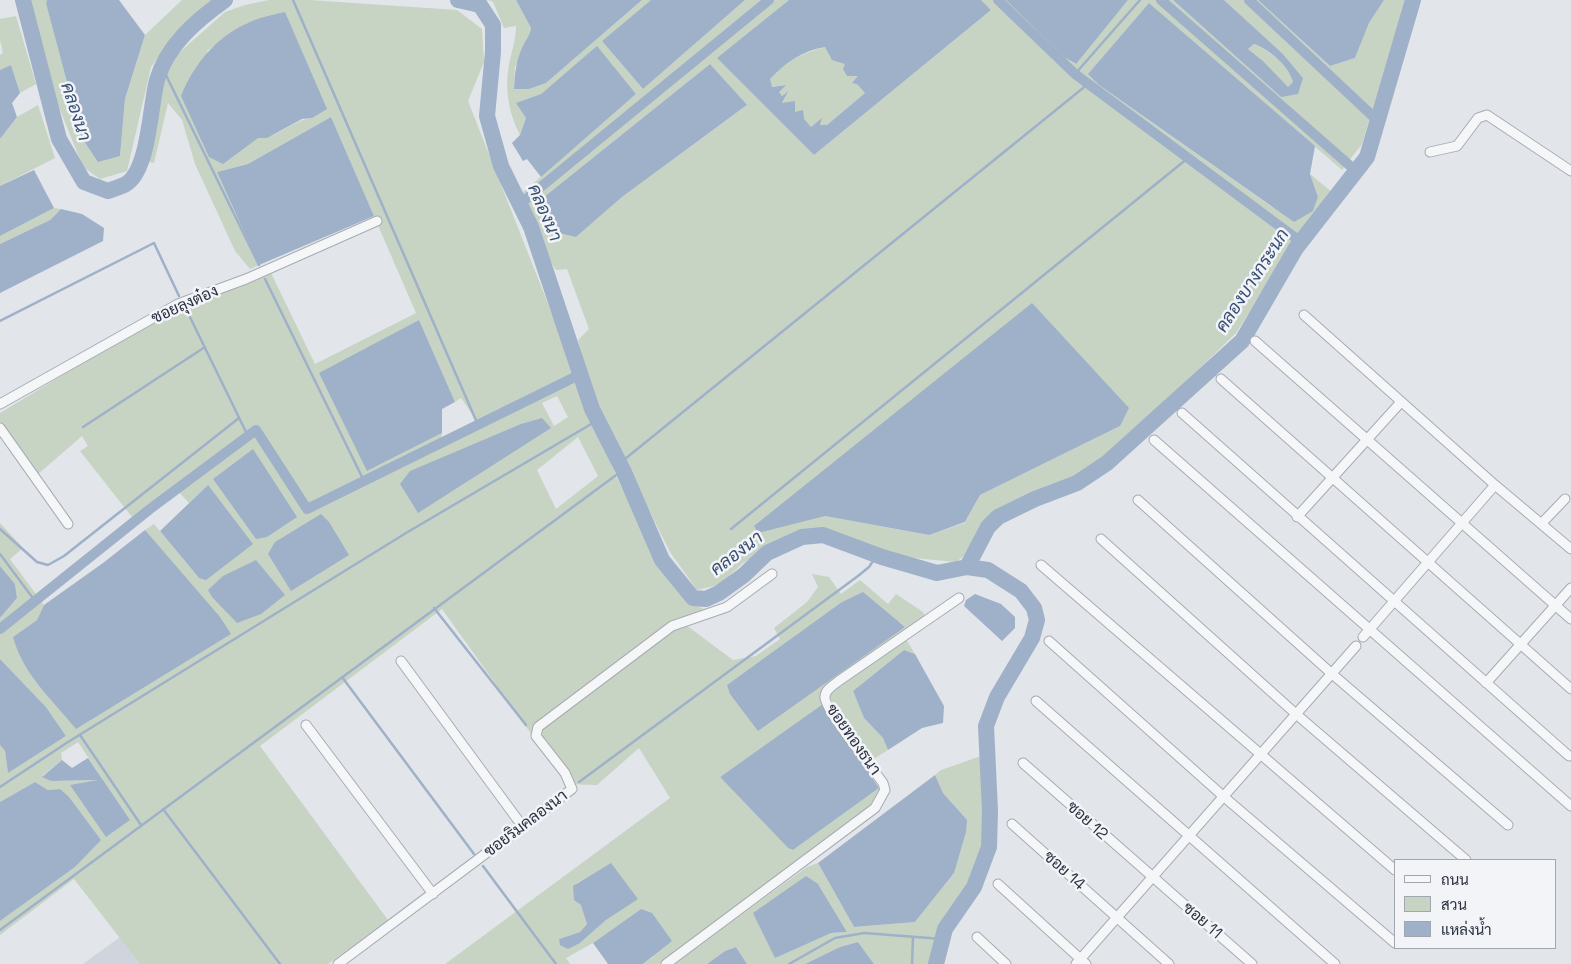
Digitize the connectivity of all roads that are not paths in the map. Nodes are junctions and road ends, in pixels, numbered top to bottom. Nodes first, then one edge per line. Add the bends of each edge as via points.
1 (1430, 152) dead end
2 (1571, 171) edge
3 (377, 221) dead end
4 (1304, 315) dead end
5 (1255, 341) dead end
6 (1221, 379) dead end
7 (1401, 402) junction
8 (0, 404) edge
9 (1182, 414) dead end
10 (0, 428) edge
11 (1154, 440) dead end
12 (1366, 440) junction
13 (1331, 478) junction
14 (1495, 486) junction
15 (1565, 499) dead end
16 (1138, 500) dead end
17 (1297, 517) junction
18 (68, 524) dead end
19 (1461, 524) junction
20 (1542, 524) junction
21 (1101, 539) dead end
22 (1571, 549) edge
23 (1427, 563) junction
24 (1041, 565) dead end
25 (772, 574) dead end
26 (1571, 588) edge
27 (960, 598) dead end
28 (1393, 603) junction
29 (1555, 605) junction
30 (1571, 619) edge
31 (1369, 628) junction
32 (1363, 637) dead end
33 (1049, 641) dead end
34 (1521, 644) junction
35 (1356, 646) dead end
36 (401, 662) dead end
37 (1332, 673) junction
38 (1486, 683) junction
39 (1571, 689) edge
40 (1036, 701) dead end
41 (1296, 714) junction
42 (306, 724) dead end
43 (1260, 755) junction
44 (1569, 756) dead end
45 (1023, 763) dead end
46 (1223, 796) junction
47 (1571, 806) edge
48 (1012, 824) dead end
49 (1508, 825) dead end
50 (523, 827) junction
51 (1188, 837) junction
52 (1465, 859) edge
53 (1394, 869) edge
54 (1152, 878) junction
55 (998, 884) dead end
56 (433, 894) junction
57 (1116, 918) junction
58 (977, 937) dead end
59 (1394, 942) edge
60 (1081, 962) edge
61 (338, 964) edge
62 (666, 964) edge
63 (1006, 964) edge
64 (1169, 964) edge
65 (1252, 964) edge
66 (1335, 964) edge

1 - 2 street via 1457,146 1478,118 1487,115
3 - 8 street, ซอยลุงต๋อง via 246,279 178,304
4 - 7 street
5 - 12 street
6 - 13 street
7 - 12 street
7 - 14 street
9 - 17 street
10 - 18 street
11 - 31 street
12 - 13 street
12 - 19 street
13 - 17 street
13 - 23 street
14 - 19 street
14 - 20 street
15 - 20 street
16 - 37 street
17 - 28 street
19 - 23 street
19 - 29 street
20 - 22 street
21 - 41 street
23 - 28 street
23 - 34 street
24 - 43 street
25 - 50 street, ซอยริมคลองนา via 727,607 672,626 538,727 536,736 565,773 572,789
26 - 29 street
27 - 62 street, ซอยทองธนา via 840,680 825,694 834,715 883,783 885,790 875,808
28 - 31 street
28 - 38 street
29 - 30 street
29 - 34 street
31 - 32 street
31 - 47 street
33 - 46 street
34 - 38 street
34 - 39 street
35 - 37 street
36 - 50 street
37 - 41 street
37 - 49 street
38 - 44 street
40 - 51 street
41 - 43 street
41 - 52 street
42 - 56 street
43 - 46 street
43 - 53 street
45 - 54 street, ซอย 12
46 - 51 street
46 - 59 street
48 - 57 street, ซอย 14
50 - 56 street, ซอยริมคลองนา
51 - 54 street
51 - 66 street
54 - 57 street
54 - 65 street, ซอย 11
55 - 60 street
56 - 61 street, ซอยริมคลองนา
57 - 60 street
57 - 64 street, ซอย 14
58 - 63 street

